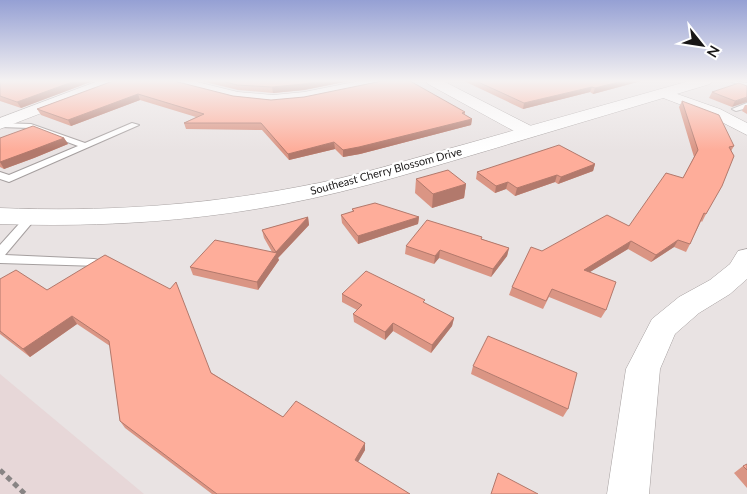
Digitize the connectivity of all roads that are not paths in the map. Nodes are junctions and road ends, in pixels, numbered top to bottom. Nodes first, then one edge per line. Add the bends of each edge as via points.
1 (50, 104) edge
2 (476, 104) edge
3 (625, 104) edge
4 (693, 104) edge
5 (747, 105) edge
6 (736, 109) edge
7 (0, 125) edge
8 (135, 125) dead end
9 (747, 130) edge
10 (528, 132) junction
11 (85, 146) junction
12 (0, 175) edge
13 (0, 216) edge
14 (31, 218) junction
15 (0, 253) edge
16 (0, 259) edge
17 (94, 263) edge
18 (745, 266) edge
19 (628, 494) edge

1 - 7 main road
2 - 10 street
3 - 10 main road, Southeast Cherry Blossom Drive
4 - 9 street
5 - 6 lane
7 - 11 lane via 31,126
8 - 11 lane
10 - 14 main road, Southeast Cherry Blossom Drive via 357,181 269,199 143,214
11 - 12 lane via 9,179
13 - 14 main road, Southeast Cherry Blossom Drive
14 - 15 lane
16 - 17 lane
18 - 19 street via 663,327 643,369

